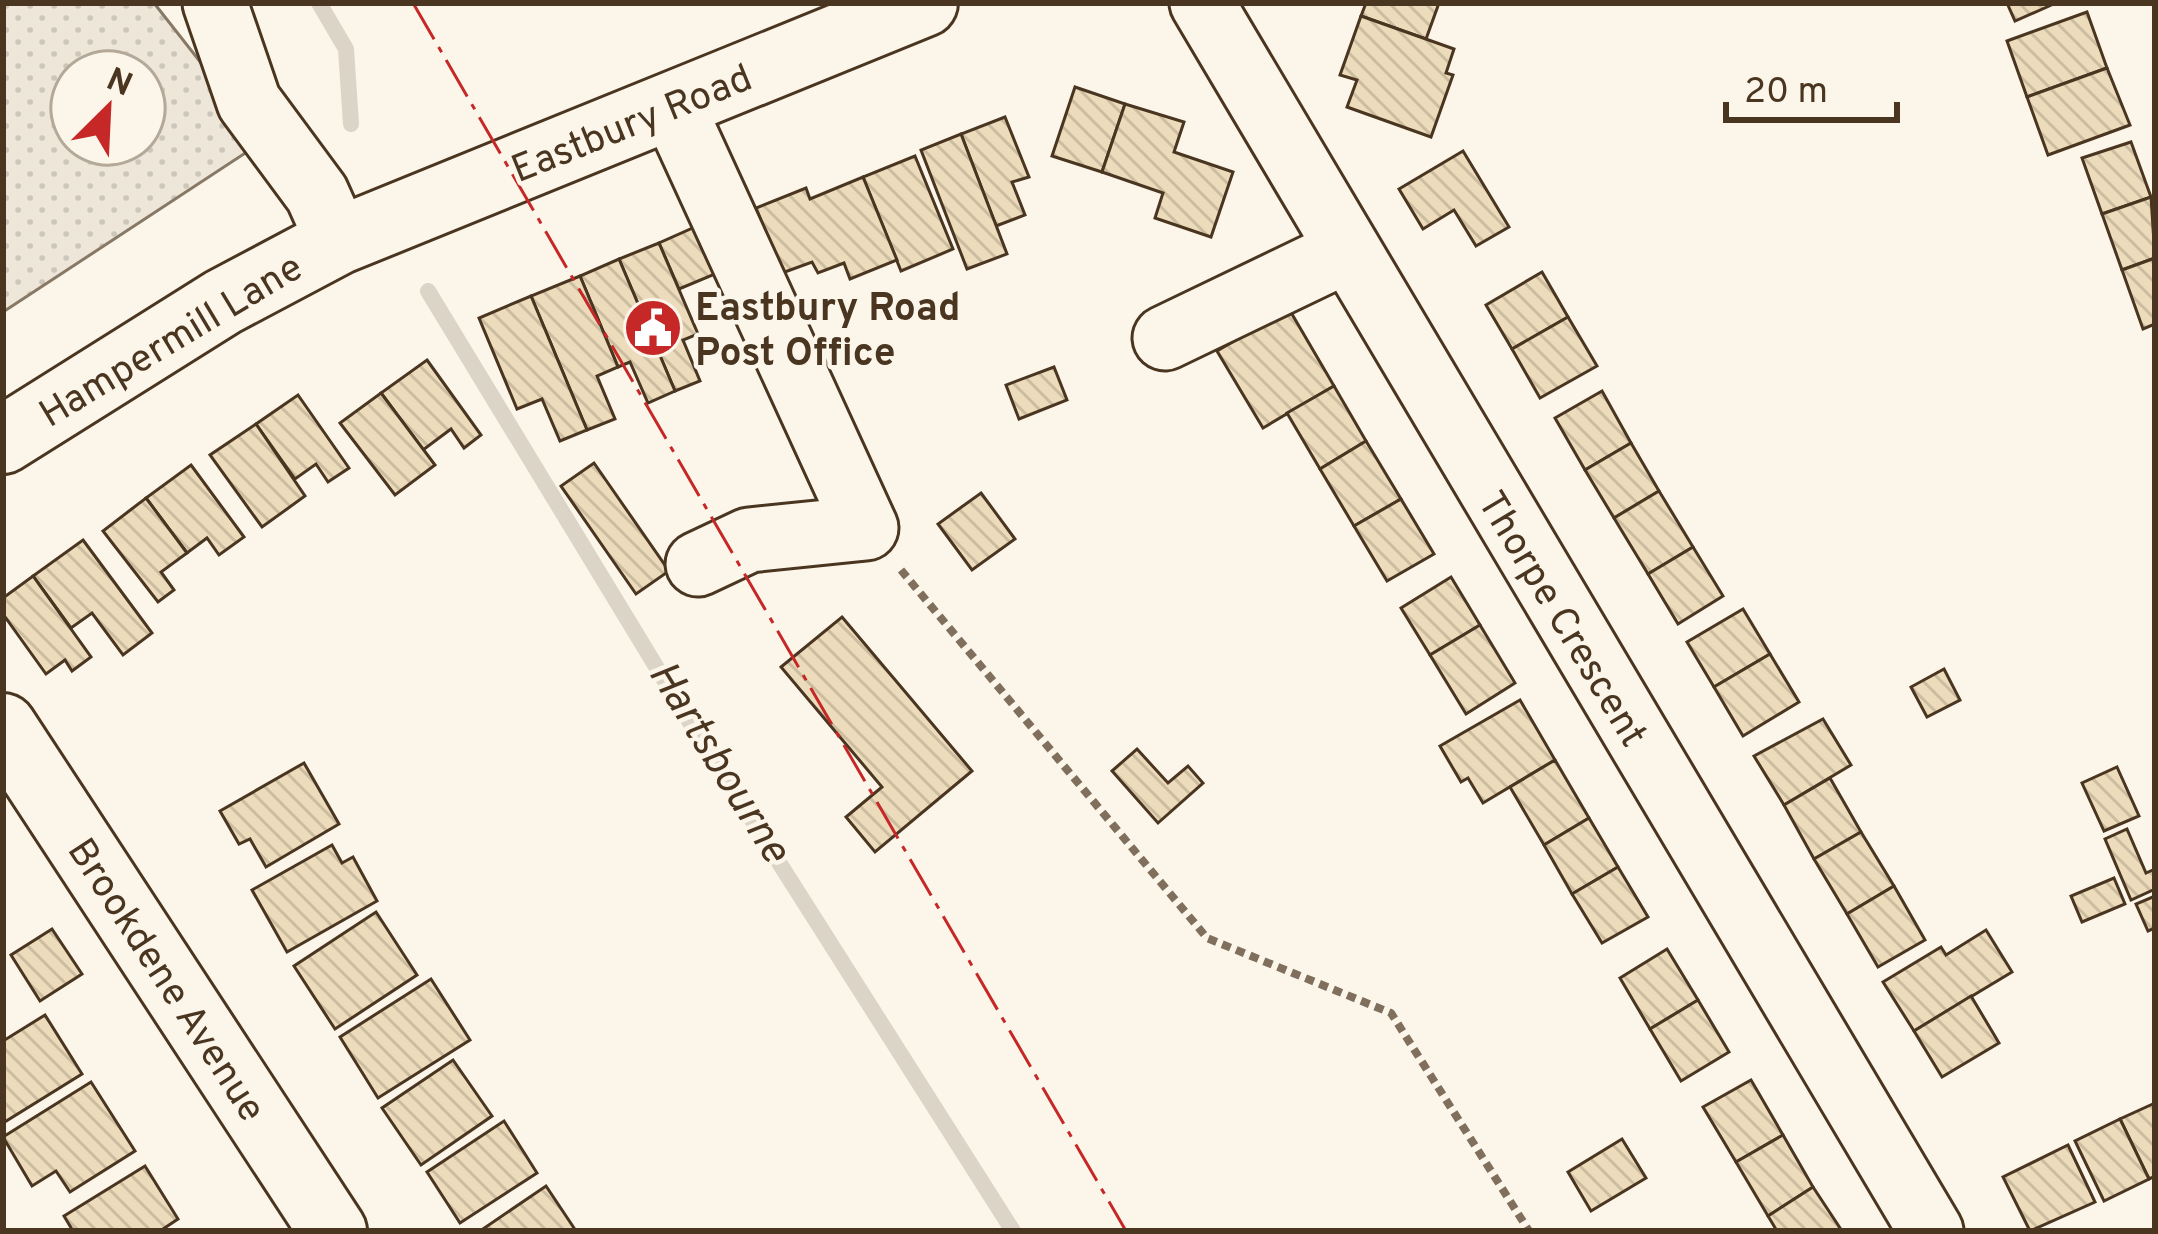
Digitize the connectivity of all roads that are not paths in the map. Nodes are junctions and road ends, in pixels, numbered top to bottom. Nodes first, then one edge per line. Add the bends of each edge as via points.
1 (215, 3) edge
2 (924, 3) edge
3 (1202, 3) edge
4 (672, 105) junction
5 (338, 241) junction
6 (1348, 250) junction
7 (1165, 338) dead end
8 (3, 440) edge
9 (698, 564) dead end
10 (3, 727) edge
11 (333, 1231) edge
12 (1931, 1231) edge

1 - 5 street via 249,102 316,194
2 - 4 main road, Eastbury Road
3 - 6 street, Thorpe Crescent
4 - 5 main road, Eastbury Road
4 - 9 street via 866,528 749,540
5 - 8 main road, Hampermill Lane via 223,302
6 - 7 street
6 - 12 street, Thorpe Crescent
10 - 11 main road, Brookdene Avenue

